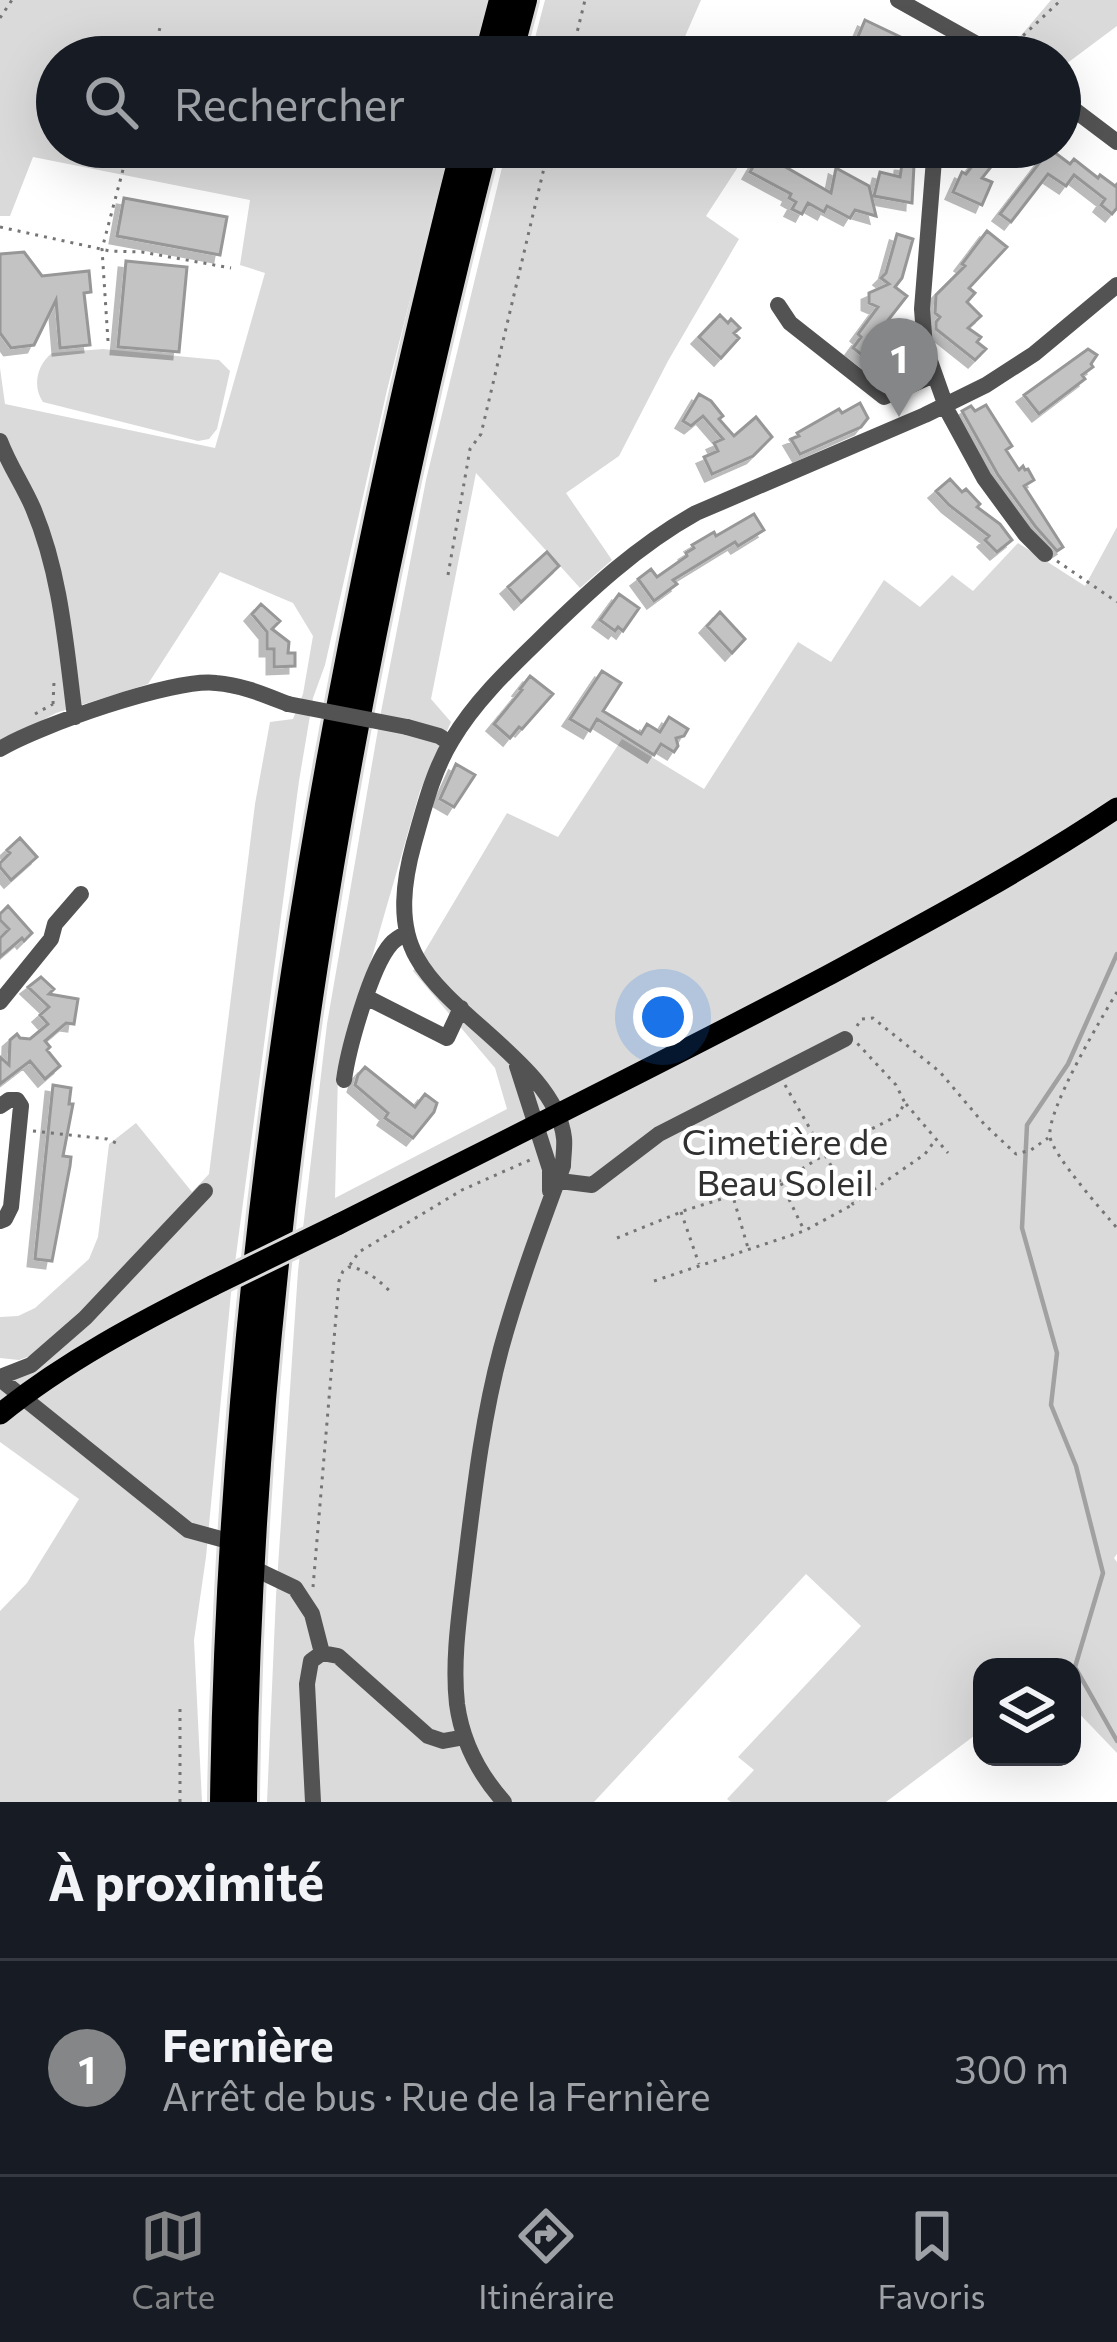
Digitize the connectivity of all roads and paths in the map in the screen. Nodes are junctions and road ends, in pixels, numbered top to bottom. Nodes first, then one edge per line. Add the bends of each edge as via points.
1 (12, 0) edge
2 (501, 0) edge
3 (525, 0) edge
4 (536, 0) edge
5 (585, 0) edge
6 (898, 0) edge
7 (1060, 0) edge
8 (0, 18) edge
9 (161, 24) dead end
10 (158, 36) edge
11 (492, 36) edge
12 (516, 36) edge
13 (527, 36) edge
14 (576, 36) edge
15 (962, 36) edge
16 (1020, 36) edge
17 (1081, 115) edge
18 (1117, 142) edge
19 (123, 168) edge
20 (458, 168) edge
21 (481, 168) edge
22 (493, 168) edge
23 (544, 168) edge
24 (933, 168) edge
25 (0, 227) edge
26 (102, 250) junction
27 (231, 268) dead end
28 (1117, 285) edge
29 (778, 305) dead end
30 (108, 341) dead end
31 (934, 375) junction
32 (884, 397) junction
33 (946, 405) junction
34 (887, 431) junction
35 (0, 441) edge
36 (1045, 554) joint
37 (448, 575) dead end
38 (1117, 602) edge
39 (55, 669) dead end
40 (52, 704) dead end
41 (75, 717) junction
42 (450, 742) junction
43 (0, 749) edge
44 (1117, 808) edge
45 (80, 894) dead end
46 (407, 933) junction
47 (1117, 992) edge
48 (366, 997) junction
49 (0, 1002) edge
50 (460, 1008) junction
51 (848, 1039) junction
52 (515, 1061) junction
53 (778, 1073) junction
54 (344, 1080) dead end
55 (905, 1103) junction
56 (0, 1106) edge
57 (557, 1114) junction
58 (534, 1126) junction
59 (12, 1134) edge
60 (1050, 1137) junction
61 (936, 1138) junction
62 (121, 1145) dead end
63 (948, 1153) dead end
64 (546, 1154) junction
65 (825, 1155) junction
66 (554, 1180) junction
67 (780, 1181) junction
68 (286, 1186) junction
69 (205, 1191) dead end
70 (734, 1196) junction
71 (853, 1204) junction
72 (681, 1211) junction
73 (0, 1221) edge
74 (1117, 1228) edge
75 (804, 1231) junction
76 (617, 1238) dead end
77 (748, 1250) junction
78 (699, 1266) junction
79 (350, 1267) junction
80 (654, 1281) dead end
81 (394, 1294) dead end
82 (0, 1378) edge
83 (23, 1395) junction
84 (0, 1414) edge
85 (232, 1542) junction
86 (253, 1568) junction
87 (305, 1604) junction
88 (322, 1653) junction
89 (180, 1706) dead end
90 (465, 1737) junction
91 (180, 1802) edge
92 (222, 1802) edge
93 (244, 1802) edge
94 (313, 1802) edge
95 (504, 1802) edge

1 - 8 path
2 - 11 highway
3 - 12 highway
4 - 13 highway
5 - 14 path
6 - 15 street
7 - 16 path
9 - 10 path
17 - 18 street
19 - 26 path
20 - 85 highway via 398,412 313,838 273,1102
21 - 68 highway via 363,688
22 - 68 highway via 386,627 328,952 300,1166
23 - 37 path via 481,434 470,449
24 - 31 street via 922,309
25 - 26 path
26 - 27 path
26 - 30 path
28 - 33 street via 1006,374
29 - 32 street
31 - 32 street
31 - 33 street
32 - 34 street
33 - 34 street
33 - 36 street via 984,478
34 - 42 street via 661,532 523,656
35 - 41 street via 50,562
36 - 38 path
39 - 40 path
41 - 42 street, bridge via 212,682
41 - 43 street
42 - 46 street via 408,865
44 - 57 main road via 981,893
45 - 49 street
46 - 48 street via 386,951
46 - 50 street via 429,975
47 - 60 path via 1054,1114
48 - 50 street via 448,1038
48 - 54 street
50 - 52 street
51 - 53 street
51 - 55 path
51 - 60 path via 861,1019 873,1018 940,1072 1016,1154
52 - 57 street
52 - 58 street
53 - 65 path
53 - 66 street via 658,1133 592,1185
55 - 61 path
55 - 65 path via 897,1116
56 - 59 street via 21,1106
57 - 58 main road
57 - 66 street via 563,1166
58 - 64 street
58 - 83 main road, bridge via 144,1320
59 - 62 path
59 - 73 street via 11,1207
60 - 74 path
61 - 63 path
61 - 71 path
64 - 66 street
64 - 79 path via 462,1190 359,1252
65 - 67 path
65 - 71 path
66 - 90 street via 487,1412 456,1667
67 - 70 path
67 - 75 path
68 - 86 highway
69 - 82 street via 86,1318 31,1365
70 - 72 path
70 - 77 path
71 - 75 path
72 - 76 path
72 - 78 path
75 - 77 path
77 - 78 path
78 - 80 path
79 - 81 path
79 - 87 path via 339,1281 313,1592
82 - 83 street
83 - 84 main road
83 - 85 street via 188,1530
85 - 92 highway
86 - 87 street via 295,1588
86 - 93 highway
87 - 88 street
88 - 90 street via 338,1656 428,1736
88 - 94 street via 311,1661 308,1684
89 - 91 path
90 - 95 street

